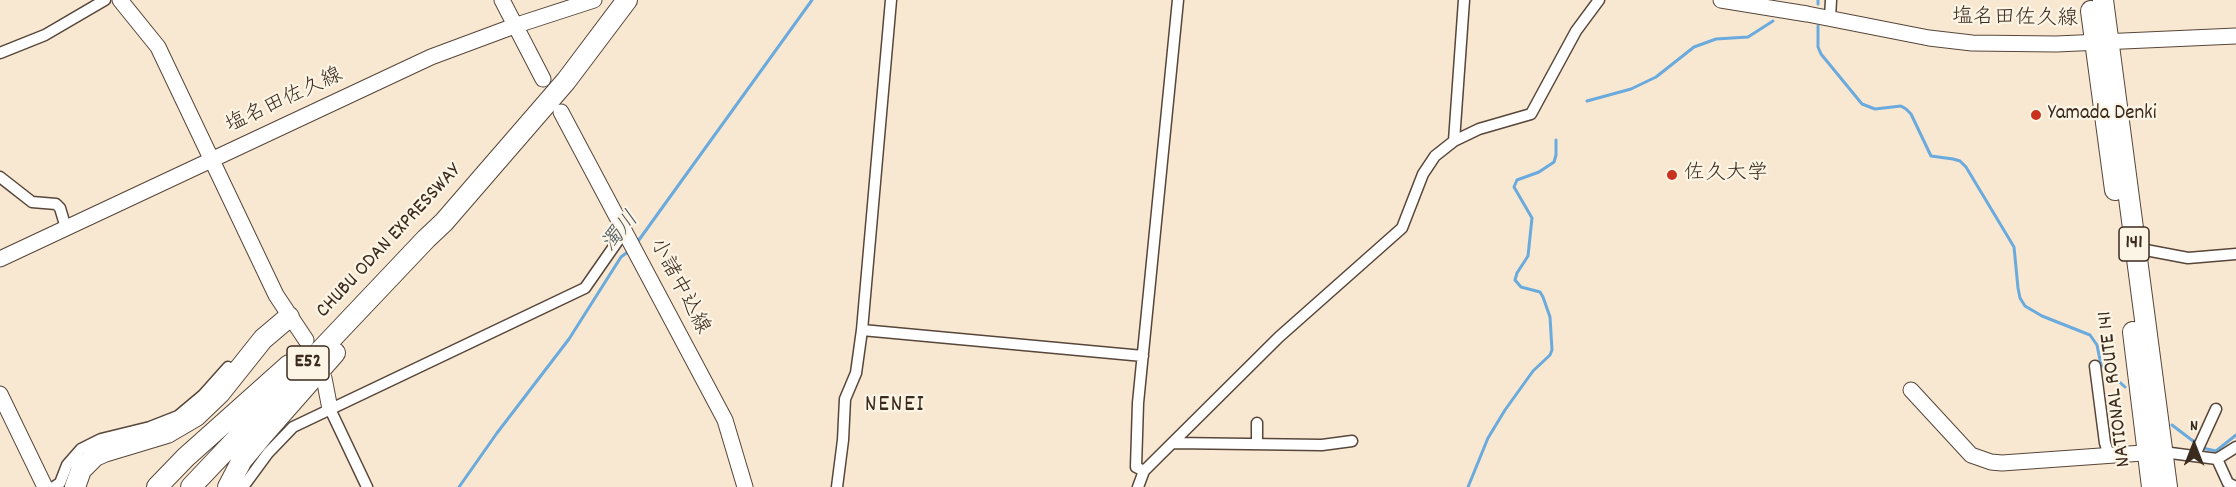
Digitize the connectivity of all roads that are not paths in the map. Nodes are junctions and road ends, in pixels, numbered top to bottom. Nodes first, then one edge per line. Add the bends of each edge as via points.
1 (105, 0) edge
2 (120, 0) edge
3 (502, 0) edge
4 (594, 0) edge
5 (627, 0) edge
6 (891, 0) edge
7 (1178, 0) edge
8 (1464, 0) edge
9 (1599, 0) edge
10 (1721, 0) edge
11 (1831, 0) edge
12 (2090, 0) edge
13 (2103, 0) edge
14 (1830, 18) junction
15 (516, 25) junction
16 (2236, 36) edge
17 (2102, 42) junction
18 (0, 53) edge
19 (543, 79) dead end
20 (561, 112) dead end
21 (1454, 141) junction
22 (211, 161) junction
23 (0, 177) edge
24 (444, 222) junction
25 (66, 228) junction
26 (626, 236) junction
27 (426, 239) junction
28 (2135, 248) junction
29 (2236, 254) edge
30 (0, 259) edge
31 (289, 317) junction
32 (862, 330) junction
33 (302, 343) tunnel mouth
34 (1143, 356) junction
35 (2094, 366) dead end
36 (228, 367) dead end
37 (320, 381) tunnel mouth
38 (1911, 390) dead end
39 (0, 394) edge
40 (330, 409) junction
41 (2216, 409) dead end
42 (1257, 423) dead end
43 (1352, 441) dead end
44 (1174, 443) junction
45 (1257, 444) junction
46 (2236, 447) edge
47 (2198, 449) junction
48 (2156, 452) junction
49 (2109, 455) junction
50 (2217, 459) junction
51 (1144, 471) junction
52 (45, 487) edge
53 (54, 487) edge
54 (75, 487) edge
55 (157, 487) edge
56 (192, 487) edge
57 (228, 487) edge
58 (243, 487) edge
59 (367, 487) edge
60 (745, 487) edge
61 (837, 487) edge
62 (1138, 487) edge
63 (2152, 487) edge
64 (2167, 487) edge
65 (2236, 487) edge

1 - 18 street via 45,35
2 - 22 main road via 158,46
3 - 15 main road
4 - 15 main road, 塩名田佐久線
5 - 24 highway, CHUBU ODAN EXPRESSWAY / E52 via 566,81
6 - 32 street
7 - 34 street
8 - 21 street
9 - 21 street via 1576,31 1531,114 1479,129
10 - 14 main road, 塩名田佐久線
11 - 14 street
12 - 17 highway, NATIONAL ROUTE 141 / 141
13 - 17 highway, NATIONAL ROUTE 141 / 141
14 - 17 main road, 塩名田佐久線 via 1965,43
15 - 19 main road
15 - 22 main road, 塩名田佐久線 via 431,57
16 - 17 main road, 塩名田佐久線
17 - 28 highway, NATIONAL ROUTE 141 / 141
17 - 48 highway, NATIONAL ROUTE 141 / 141
20 - 26 main road, 小諸中込線
21 - 44 street via 1427,166 1402,228 1279,337
22 - 25 main road, 塩名田佐久線
22 - 31 main road
23 - 25 street via 32,202 56,204
24 - 27 highway, CHUBU ODAN EXPRESSWAY / E52
24 - 57 highway via 242,460
25 - 30 main road, 塩名田佐久線
26 - 40 street via 585,288
26 - 60 main road, 小諸中込線 via 725,420
27 - 55 highway via 364,291
27 - 56 highway, CHUBU ODAN EXPRESSWAY / E52
28 - 29 street via 2188,258
28 - 48 highway, NATIONAL ROUTE 141 / 141
31 - 33 main road
31 - 54 highway via 263,339 220,393 196,416 167,433 95,456 81,470
32 - 34 street
32 - 61 street via 856,373 845,399
34 - 51 street via 1136,467
35 - 49 street
36 - 53 street via 178,416 101,439 81,449
37 - 40 main road
38 - 49 main road via 1971,455 1981,459 2002,463
39 - 52 main road
40 - 58 street via 293,427
40 - 59 street
41 - 47 street
42 - 45 street
43 - 45 street via 1322,445
44 - 45 street
44 - 51 street
46 - 50 street
47 - 48 street
47 - 50 street
48 - 49 main road
48 - 63 highway, NATIONAL ROUTE 141 / 141
48 - 64 highway, NATIONAL ROUTE 141 / 141
50 - 65 street via 2228,483
51 - 62 street

